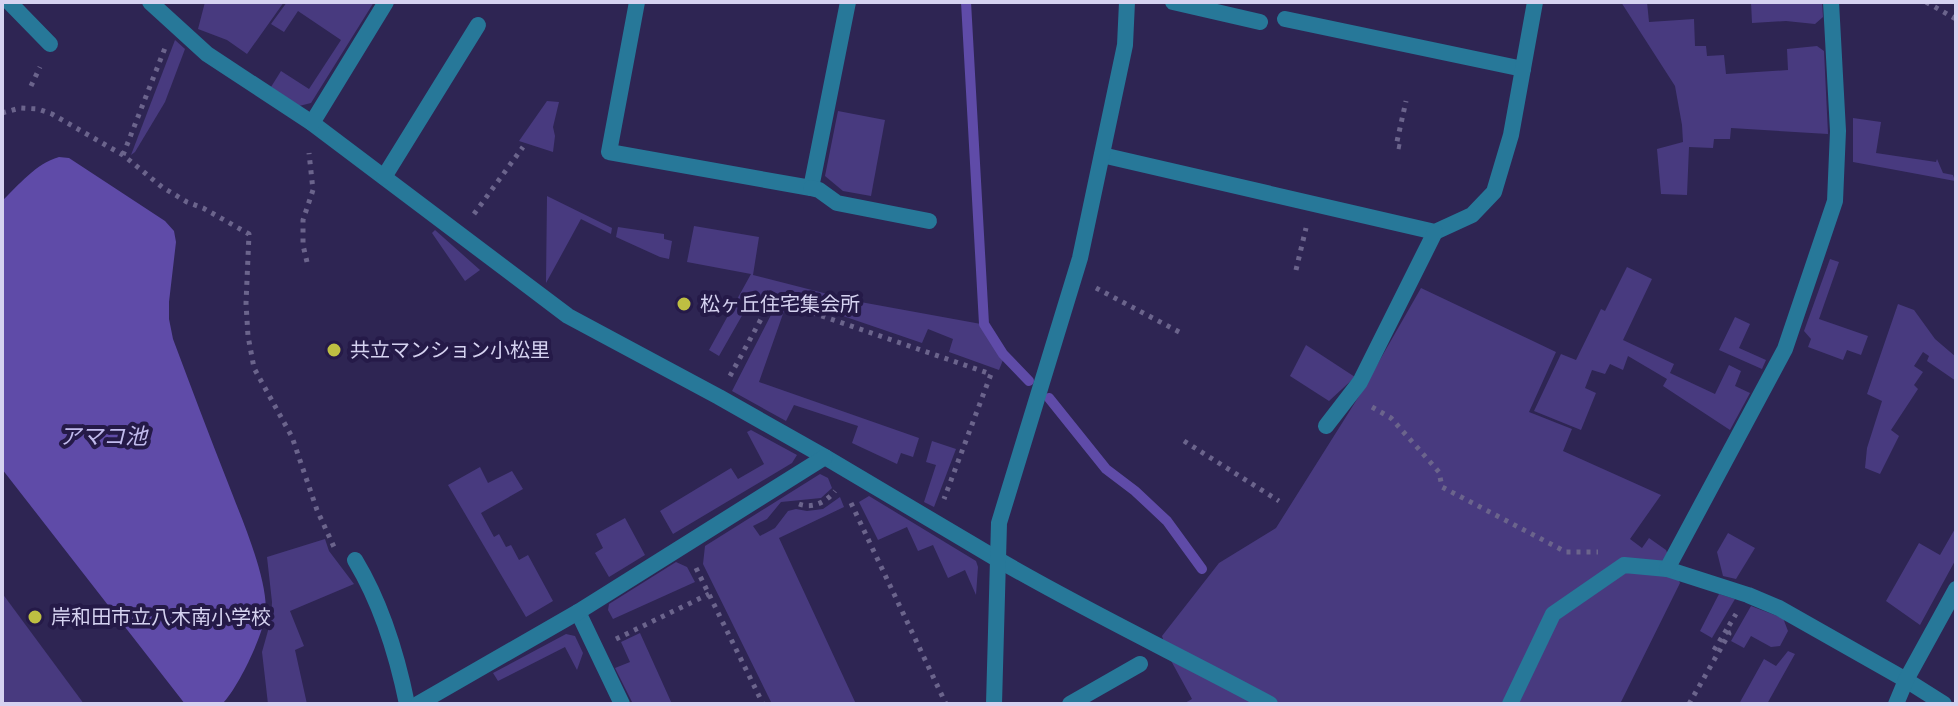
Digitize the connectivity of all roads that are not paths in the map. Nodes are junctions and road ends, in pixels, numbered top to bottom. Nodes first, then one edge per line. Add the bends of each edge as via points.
1 (9, 2) edge
2 (150, 2) edge
3 (386, 2) edge
4 (637, 2) edge
5 (848, 2) edge
6 (1127, 2) edge
7 (1173, 2) edge
8 (1535, 2) edge
9 (1831, 2) edge
10 (1285, 19) dead end
11 (1260, 22) dead end
12 (478, 25) dead end
13 (50, 44) dead end
14 (1523, 69) junction
15 (316, 126) junction
16 (1102, 155) junction
17 (384, 177) junction
18 (811, 188) junction
19 (929, 221) dead end
20 (1435, 232) junction
21 (1326, 426) dead end
22 (825, 457) junction
23 (997, 559) junction
24 (355, 560) road end
25 (1667, 569) junction
26 (1956, 589) edge
27 (578, 612) junction
28 (1167, 649) junction
29 (1906, 680) junction
30 (407, 704) edge
31 (418, 704) edge
32 (622, 704) edge
33 (994, 704) edge
34 (1070, 704) edge
35 (1270, 704) edge
36 (1510, 704) edge
37 (1896, 704) edge
38 (1944, 704) edge

1 - 13 street
2 - 15 street via 207,54
3 - 15 street
4 - 18 street via 609,152
5 - 18 street
6 - 16 street via 1125,45
7 - 11 street
8 - 14 street
9 - 25 street via 1838,131 1835,201 1785,349
10 - 14 street
12 - 17 street
14 - 20 street via 1494,192 1472,215
15 - 17 street
16 - 20 street
16 - 23 street via 1080,258 999,523
17 - 22 street via 568,316
18 - 19 street via 837,203
20 - 21 street via 1360,382
22 - 23 street
22 - 27 street
23 - 28 street
23 - 33 street
24 - 30 street via 381,613
25 - 29 street via 1779,608
25 - 36 street via 1624,565 1553,614
26 - 29 street
27 - 31 street
27 - 32 street
28 - 34 street
28 - 35 street
29 - 37 street
29 - 38 street

